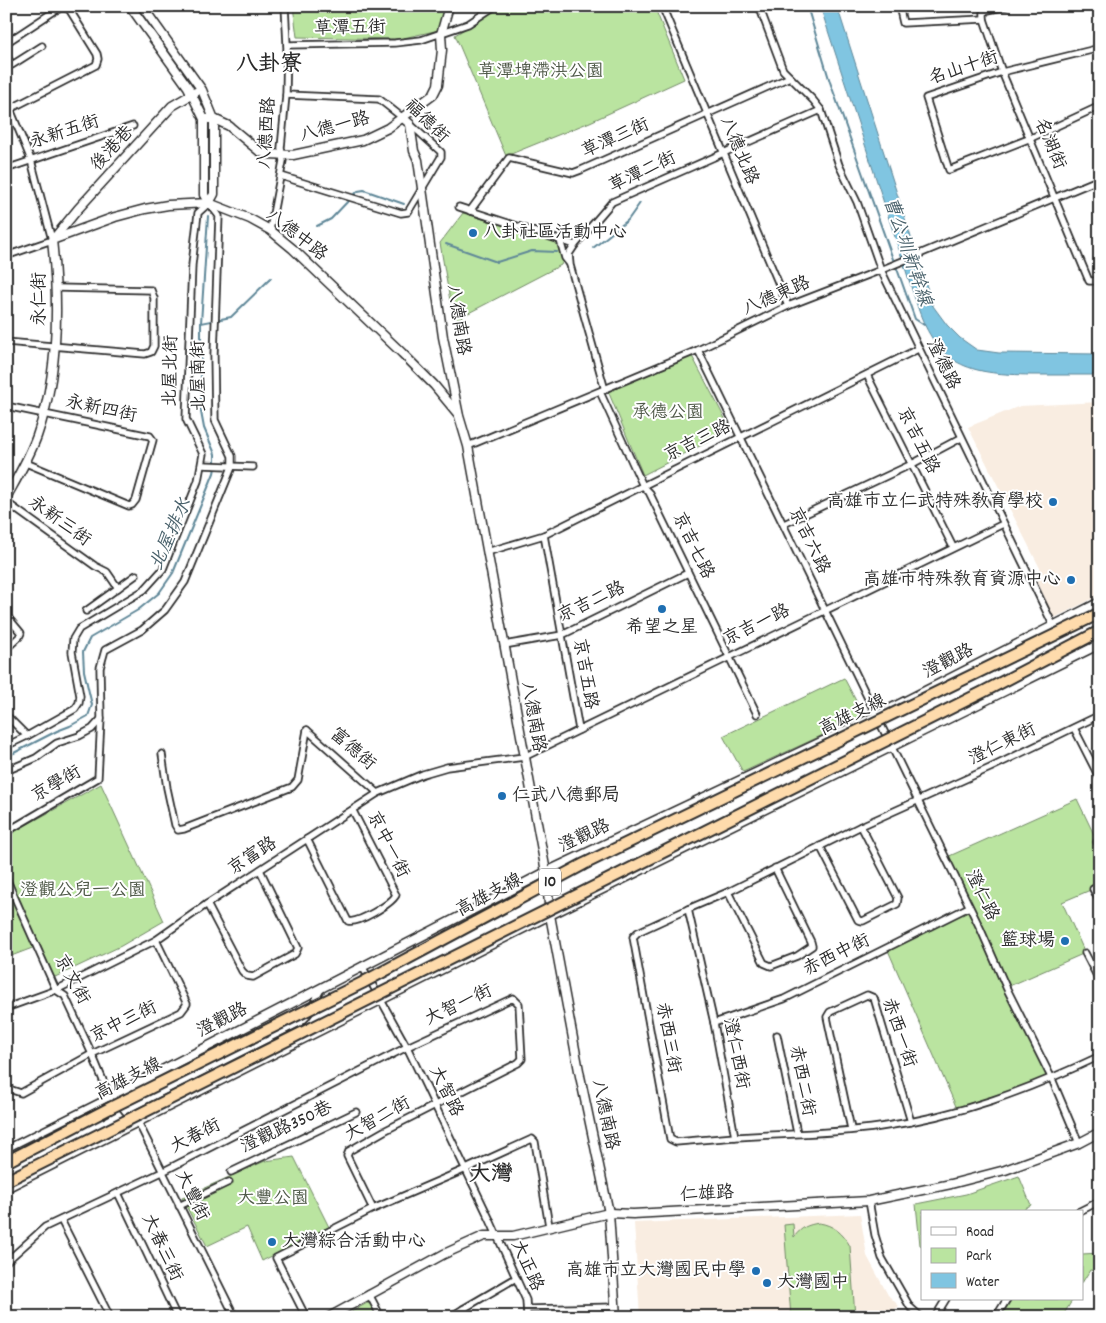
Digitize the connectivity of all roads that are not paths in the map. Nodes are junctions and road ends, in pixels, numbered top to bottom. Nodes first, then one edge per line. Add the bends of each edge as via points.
1 (130, 6) edge
2 (142, 6) edge
3 (285, 6) edge
4 (450, 6) edge
5 (495, 6) edge
6 (662, 6) edge
7 (759, 6) edge
8 (899, 6) edge
9 (1006, 6) edge
10 (984, 9) edge
11 (984, 19) junction
12 (441, 34) junction
13 (6, 43) edge
14 (287, 45) junction
15 (42, 46) dead end
16 (1100, 48) edge
17 (6, 55) edge
18 (1002, 72) junction
19 (790, 77) junction
20 (202, 90) junction
21 (192, 94) junction
22 (286, 95) junction
23 (6, 99) edge
24 (1100, 106) edge
25 (9, 110) edge
26 (821, 110) junction
27 (707, 115) junction
28 (403, 118) junction
29 (204, 119) junction
30 (214, 119) junction
31 (410, 124) junction
32 (133, 126) dead end
33 (1031, 138) junction
34 (723, 153) junction
35 (283, 155) junction
36 (32, 160) junction
37 (6, 169) edge
38 (281, 176) junction
39 (1100, 179) edge
40 (423, 187) junction
41 (1054, 197) junction
42 (209, 203) junction
43 (459, 207) dead end
44 (470, 211) junction
45 (270, 230) junction
46 (53, 239) junction
47 (560, 240) junction
48 (575, 245) junction
49 (6, 256) edge
50 (570, 265) junction
51 (881, 270) junction
52 (1100, 280) edge
53 (57, 288) junction
54 (788, 306) junction
55 (6, 342) edge
56 (55, 346) junction
57 (918, 349) junction
58 (698, 350) junction
59 (867, 375) junction
60 (602, 391) junction
61 (6, 406) edge
62 (44, 414) junction
63 (459, 416) junction
64 (740, 438) junction
65 (961, 438) junction
66 (468, 446) junction
67 (26, 463) junction
68 (912, 464) junction
69 (205, 466) junction
70 (229, 467) junction
71 (253, 467) dead end
72 (643, 486) junction
73 (6, 500) edge
74 (784, 524) junction
75 (1003, 524) junction
76 (544, 535) junction
77 (953, 547) junction
78 (487, 552) junction
79 (688, 573) junction
80 (136, 575) dead end
81 (118, 588) junction
82 (1100, 602) edge
83 (825, 610) junction
84 (86, 611) dead end
85 (1100, 613) edge
86 (6, 615) edge
87 (1053, 625) junction
88 (1100, 631) edge
89 (562, 635) junction
90 (1100, 644) edge
91 (504, 645) junction
92 (6, 649) edge
93 (729, 656) junction
94 (757, 714) dead end
95 (6, 715) edge
96 (1100, 715) edge
97 (876, 716) junction
98 (102, 719) junction
99 (1074, 728) junction
100 (579, 730) junction
101 (27, 736) junction
102 (6, 746) edge
103 (892, 746) junction
104 (162, 754) dead end
105 (524, 756) junction
106 (6, 771) edge
107 (1100, 778) edge
108 (378, 793) junction
109 (918, 801) junction
110 (353, 811) junction
111 (861, 826) junction
112 (6, 832) edge
113 (307, 839) junction
114 (820, 846) junction
115 (775, 868) junction
116 (260, 870) junction
117 (546, 872) junction
118 (6, 878) edge
119 (1100, 886) edge
120 (728, 892) junction
121 (1100, 902) edge
122 (207, 904) junction
123 (969, 906) junction
124 (688, 909) junction
125 (550, 915) junction
126 (156, 940) junction
127 (1085, 953) dead end
128 (362, 966) junction
129 (1100, 982) edge
130 (323, 986) junction
131 (56, 990) junction
132 (380, 1000) junction
133 (6, 1008) edge
134 (714, 1023) junction
135 (777, 1035) dead end
136 (406, 1047) junction
137 (92, 1054) junction
138 (1100, 1056) edge
139 (1052, 1079) junction
140 (6, 1088) edge
141 (110, 1097) junction
142 (435, 1106) junction
143 (125, 1110) junction
144 (356, 1112) dead end
145 (138, 1122) junction
146 (910, 1122) junction
147 (851, 1129) junction
148 (1100, 1132) edge
149 (797, 1133) junction
150 (736, 1136) junction
151 (1079, 1143) junction
152 (6, 1149) edge
153 (6, 1162) edge
154 (466, 1169) junction
155 (162, 1172) junction
156 (231, 1172) dead end
157 (6, 1180) edge
158 (229, 1182) dead end
159 (6, 1188) edge
160 (118, 1193) junction
161 (869, 1201) junction
162 (1100, 1201) edge
163 (179, 1206) junction
164 (373, 1209) junction
165 (1082, 1210) edge
166 (610, 1213) junction
167 (61, 1220) junction
168 (549, 1226) junction
169 (496, 1235) junction
170 (6, 1262) edge
171 (516, 1278) junction
172 (369, 1294) junction
173 (945, 1300) edge
174 (1005, 1300) edge
175 (616, 1307) junction
176 (463, 1309) junction
177 (527, 1309) junction
178 (110, 1317) edge
179 (177, 1317) edge
180 (235, 1317) edge
181 (306, 1317) edge
182 (329, 1317) edge
183 (381, 1317) edge
184 (450, 1317) edge
185 (471, 1317) edge
186 (527, 1317) edge
187 (616, 1317) edge
188 (921, 1317) edge
189 (935, 1317) edge
190 (996, 1317) edge

1 - 21 street
2 - 20 street
3 - 14 street, 八德西路
4 - 12 street, 八德一路
5 - 12 street, 草潭五街 via 468,24
6 - 27 street, 八德北路
7 - 19 street via 780,64
8 - 11 street via 903,23
9 - 10 street
10 - 11 street, 名湖街
11 - 18 street, 名湖街
12 - 14 street, 草潭五街 via 395,43
12 - 28 street, 八德一路 via 438,85 433,95
13 - 25 street via 56,10 69,9 98,60 96,65
14 - 22 street, 八德西路
15 - 17 street via 12,65
16 - 18 street, 名山十街
18 - 33 street, 名湖街
18 - 33 street, 名山十街 via 926,98 949,170
19 - 26 street
19 - 27 street, 草潭三街
20 - 21 street, 後港巷
20 - 30 street
21 - 29 street
21 - 46 street, 後港巷 via 172,106
22 - 28 street, 福德街 via 379,99
22 - 35 street, 八德西路
23 - 25 street, 永仁街
24 - 33 street, 名山十街
25 - 36 street, 永仁街
26 - 34 street, 草潭二街
26 - 51 street, 澄德路
27 - 34 street, 八德北路
27 - 44 street, 草潭三街 via 573,173 509,158
28 - 31 street, 福德街
28 - 35 street, 八德一路 via 363,140
29 - 30 street
29 - 42 street via 204,195
30 - 35 street, 八德一路 via 229,126 259,151
30 - 42 street via 214,194
31 - 40 street, 八德南路
31 - 40 street, 福德街 via 442,155
32 - 36 street, 永新五街
33 - 41 street, 名湖街
34 - 48 street, 草潭二街 via 612,202
34 - 54 street, 八德北路
35 - 38 street, 八德西路
36 - 37 street, 永新五街
36 - 46 street, 永仁街
38 - 40 street, 福德街 via 401,213 408,212
38 - 45 street, 八德西路
39 - 41 street, 八德東路
40 - 63 street, 八德南路 via 443,337
41 - 51 street, 八德東路
41 - 52 street, 名湖街 via 1090,281
42 - 45 street, 八德中路
42 - 46 street, 八德中路 via 145,209
42 - 69 street, 北屋北街 via 198,213 192,265 186,419 203,454
42 - 70 street, 北屋南街 via 219,216 214,329 215,420 232,456
43 - 44 street
44 - 47 street
45 - 63 street, 八德中路 via 402,352
46 - 49 street, 八德中路
46 - 53 street, 永仁街
47 - 48 street
47 - 50 street
48 - 50 street, 草潭二街 via 569,254
50 - 60 street, 草潭二街
51 - 54 street, 八德東路
51 - 57 street, 澄德路
53 - 56 street, 永仁街
53 - 56 street via 151,290 154,298 154,346 145,354
54 - 58 street, 八德東路
55 - 56 street
56 - 62 street, 永仁街
57 - 59 street, 京吉三路
57 - 65 street, 澄德路
58 - 60 street, 八德東路
58 - 64 street, 京吉六路
59 - 64 street, 京吉三路
59 - 68 street, 京吉五路
60 - 66 street, 八德東路
60 - 72 street, 京吉七路
61 - 62 street, 永新四街
62 - 67 street, 永仁街
62 - 67 street, 永新四街 via 150,436 153,443 136,500 129,506
63 - 66 street, 八德南路
64 - 72 street, 京吉三路
64 - 74 street, 京吉六路
65 - 68 street
65 - 75 street, 澄德路
66 - 78 street, 八德南路
67 - 73 street, 永仁街
68 - 74 street
68 - 77 street, 京吉五路
69 - 70 street
69 - 101 street, 北屋北街 via 164,569 144,590 79,629 73,640 79,703 75,709
70 - 71 street
70 - 98 street via 185,582 164,610 142,630 105,650 100,668
72 - 76 street, 京吉三路
72 - 79 street, 京吉七路 via 649,492
73 - 81 street, 永新三街 via 107,572
74 - 83 street, 京吉六路
75 - 77 street, 京吉一路
75 - 87 street, 澄德路
76 - 78 street, 京吉三路
76 - 89 street, 京吉五路
77 - 83 street, 京吉一路
78 - 91 street, 八德南路
79 - 89 street, 京吉二路
79 - 93 street, 京吉七路
80 - 81 street
81 - 84 street
82 - 87 street, 澄觀路
83 - 93 street, 京吉一路
83 - 97 street, 京吉六路
85 - 153 highway, 高雄支線 / 10, bridge via 584,864 362,983
86 - 92 street via 21,633
87 - 97 street, 澄觀路
88 - 157 highway, 高雄支線 / 10, bridge
89 - 91 street, 京吉二路
89 - 100 street, 京吉五路
90 - 103 street
91 - 105 street, 八德南路
93 - 94 street, 京吉七路
93 - 100 street, 京吉一路
95 - 101 street
96 - 99 street, 澄仁東街
97 - 103 street, 京吉六路
97 - 117 street, 澄觀路
98 - 106 street via 92,729 57,743 36,758
98 - 112 street, 京學街 via 98,778
99 - 107 street
99 - 109 street, 澄仁東街
100 - 105 street, 京吉一路
101 - 102 street, 北屋北街
103 - 109 street, 澄仁路
103 - 125 street
104 - 108 street, 富德街 via 174,825 178,830 292,788 298,780 306,730
105 - 108 street, 京富路 via 446,767
105 - 117 street, 八德南路
108 - 110 street, 京富路
109 - 111 street
109 - 123 street, 澄仁路
110 - 113 street, 京富路
110 - 113 street, 京中一街 via 396,895 390,902 357,921 348,921
111 - 114 street
111 - 114 street via 898,898 897,904 863,921 858,920
113 - 116 street, 京富路
114 - 115 street
115 - 120 street
115 - 120 street via 811,942 812,946 798,956 771,966 764,963
116 - 122 street, 京富路
116 - 122 street via 298,948 295,954 253,977 247,976
117 - 125 street, 八德南路
117 - 128 street, 澄觀路
118 - 131 street, 京文街
119 - 121 street via 1093,889
120 - 124 street
122 - 126 street, 京富路
123 - 134 street, 赤西中街 via 784,999
123 - 139 street, 澄仁路
124 - 134 street, 澄仁西街
124 - 150 street, 赤西三街 via 633,937 670,1139 676,1142
125 - 132 street
125 - 166 street, 八德南路
126 - 131 street, 京富路
126 - 137 street, 京中三街 via 187,1004 185,1008
127 - 129 street
128 - 130 street, 澄觀路
128 - 132 street, 大智路
130 - 141 street, 澄觀路
130 - 143 street via 307,1018 301,1022
131 - 133 street, 京富路
131 - 137 street, 京文街 via 65,996
132 - 136 street, 大智路
132 - 145 street
134 - 150 street, 澄仁西街
135 - 149 street, 赤西二街
136 - 142 street, 大智路
136 - 142 street, 大智一街 via 512,998 519,1004 522,1059
136 - 155 street, 大春街
137 - 140 street, 京中三街 via 21,1093
137 - 141 street, 京文街
138 - 139 street
139 - 146 street via 958,1112
139 - 151 street, 澄仁路
141 - 143 street, 大豐街
141 - 152 street, 澄觀路
142 - 154 street, 大智路
142 - 164 street, 大智二街 via 347,1154
143 - 145 street, 大豐街
144 - 156 street, 澄觀路350巷
145 - 155 street, 大豐街
145 - 159 street
146 - 147 street
146 - 147 street, 赤西一街 via 874,998 867,995 830,1012 827,1017
147 - 149 street
148 - 151 street, 仁雄路
149 - 150 street
151 - 161 street, 仁雄路 via 1005,1170
154 - 164 street
154 - 168 street via 532,1139
154 - 169 street, 大智路
155 - 160 street, 大春街
155 - 163 street, 大豐街
158 - 163 street
160 - 167 street, 大春街
160 - 179 street, 大春三街
161 - 166 street, 仁雄路
161 - 188 street via 882,1258 910,1307
162 - 165 street
163 - 180 street, 大豐街
164 - 181 street via 276,1258
166 - 168 street, 仁雄路
166 - 175 street, 八德南路
167 - 170 street, 大春街 via 45,1227
167 - 178 street
168 - 169 street, 仁雄路 via 513,1236
169 - 171 street, 大正路
169 - 172 street, 仁雄路 via 484,1236 444,1254
171 - 176 street
171 - 177 street, 大正路
172 - 182 street, 仁雄路
172 - 183 street
173 - 189 street
174 - 190 street
175 - 177 street, 大正路
175 - 187 street, 八德南路
176 - 184 street
176 - 185 street
177 - 186 street, 大正路

